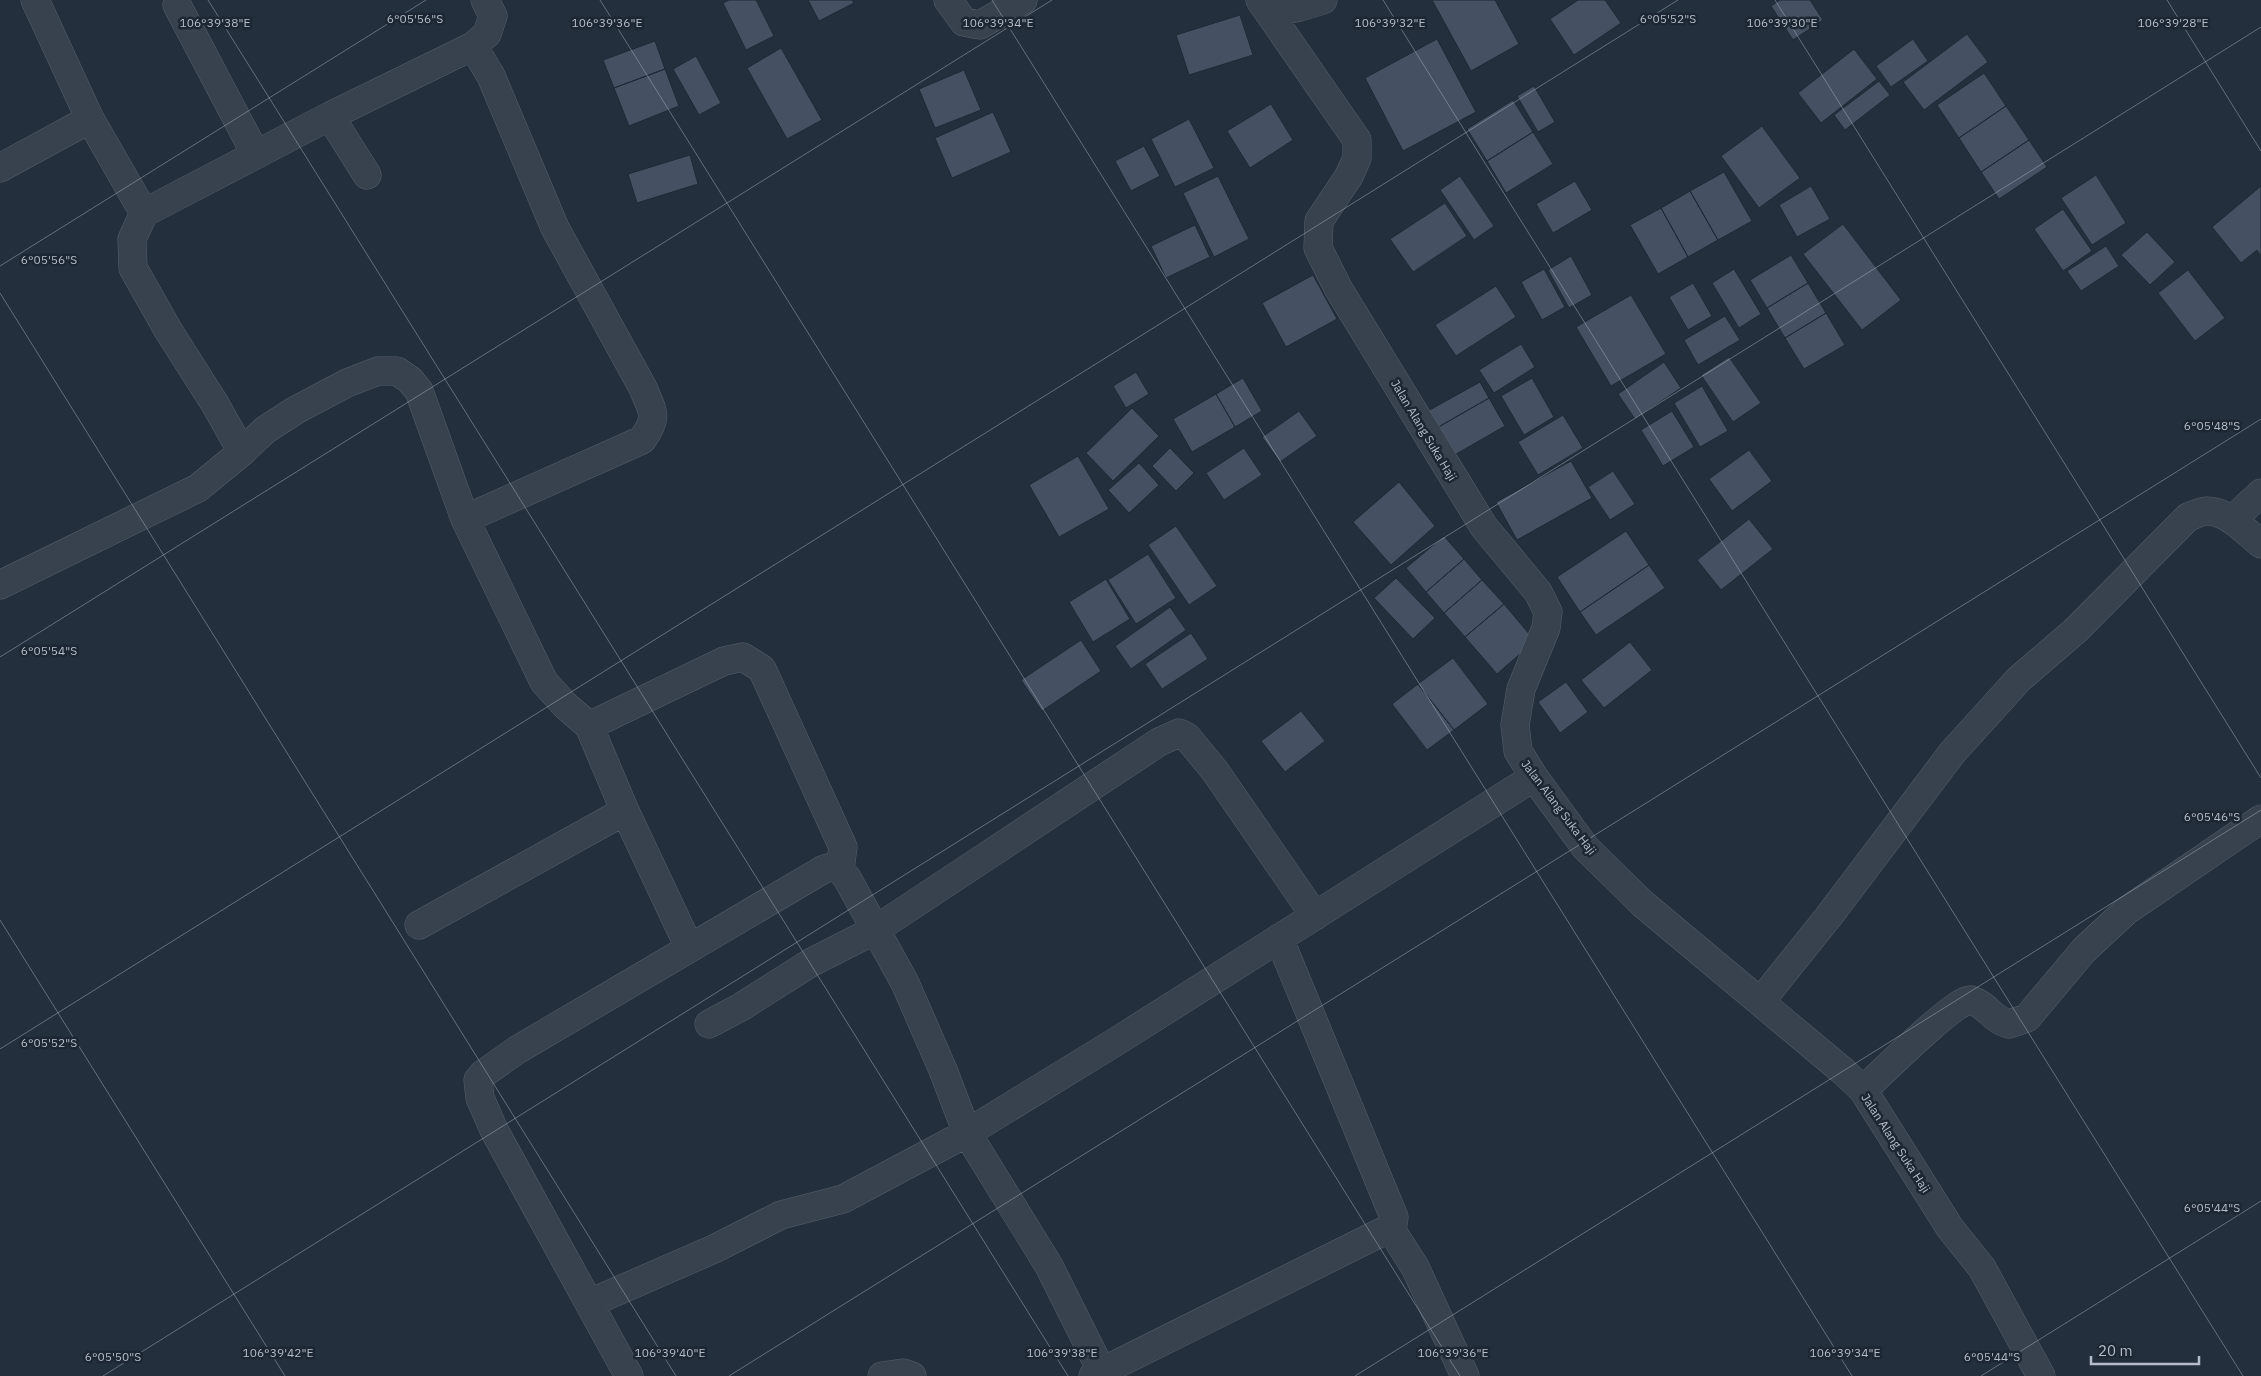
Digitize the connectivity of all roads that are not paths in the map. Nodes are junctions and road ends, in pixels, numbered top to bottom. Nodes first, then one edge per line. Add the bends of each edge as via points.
1 (35, 0) edge
2 (485, 0) edge
3 (948, 0) edge
4 (1023, 0) edge
5 (1323, 0) edge
6 (177, 5) dead end
7 (1265, 6) edge
8 (473, 46) junction
9 (330, 116) junction
10 (90, 119) junction
11 (256, 155) junction
12 (0, 168) edge
13 (367, 176) dead end
14 (144, 213) junction
15 (242, 452) junction
16 (2261, 493) edge
17 (465, 519) junction
18 (2232, 520) junction
19 (2261, 544) edge
20 (0, 585) edge
21 (589, 726) junction
22 (1534, 777) junction
23 (625, 811) junction
24 (2261, 818) edge
25 (840, 869) junction
26 (1315, 916) junction
27 (419, 925) dead end
28 (875, 930) junction
29 (1279, 938) junction
30 (689, 947) junction
31 (1760, 1002) junction
32 (708, 1024) dead end
33 (1863, 1090) junction
34 (967, 1133) junction
35 (1392, 1231) junction
36 (590, 1303) junction
37 (1098, 1374) edge
38 (629, 1376) edge
39 (882, 1376) edge
40 (912, 1376) edge
41 (1465, 1376) edge
42 (2042, 1376) edge

1 - 10 street
2 - 8 street via 493,16 487,34
3 - 4 street via 964,22 980,25
5 - 7 street via 1300,8
6 - 11 street
7 - 22 street, Jalan Alang Suka Haji via 1357,140 1357,158 1349,176 1318,221 1318,248 1338,288 1484,527 1538,592 1548,612 1546,628 1521,689 1515,725 1518,751
8 - 9 street
8 - 17 street via 491,76 555,228 643,388 653,412 653,424 642,440
9 - 11 street
9 - 13 street
10 - 12 street
10 - 14 street
11 - 14 street
14 - 15 street via 132,239 132,268
15 - 17 street via 265,430 329,392 378,371 397,371 419,391
15 - 20 street via 198,488
16 - 18 street
17 - 21 street via 544,682
18 - 19 street
18 - 31 street via 2208,511 2188,517 2076,630 2019,679 1952,752
21 - 23 street
21 - 25 street via 724,660 743,657 762,669 843,848
22 - 26 street
22 - 31 street, Jalan Alang Suka Haji via 1592,853 1643,904
23 - 27 street
23 - 30 street
24 - 33 street via 2126,911 2084,950 2027,1018 2009,1024 1995,1018 1978,1003 1967,1000 1960,1003
25 - 28 street
25 - 30 street via 827,867
26 - 28 street via 1215,771 1188,737 1179,733 1159,742
26 - 29 street
28 - 32 street via 812,962
28 - 34 street via 906,983
29 - 34 street
29 - 35 street via 1394,1217
30 - 36 street via 517,1050 478,1080 480,1098 494,1130
31 - 33 street, Jalan Alang Suka Haji
33 - 42 street, Jalan Alang Suka Haji via 1950,1228 1982,1268
34 - 36 street via 843,1199 781,1215 714,1249
34 - 37 street via 1049,1266
35 - 37 street via 1382,1232
35 - 41 street via 1415,1267
36 - 38 street
39 - 40 street via 903,1373

